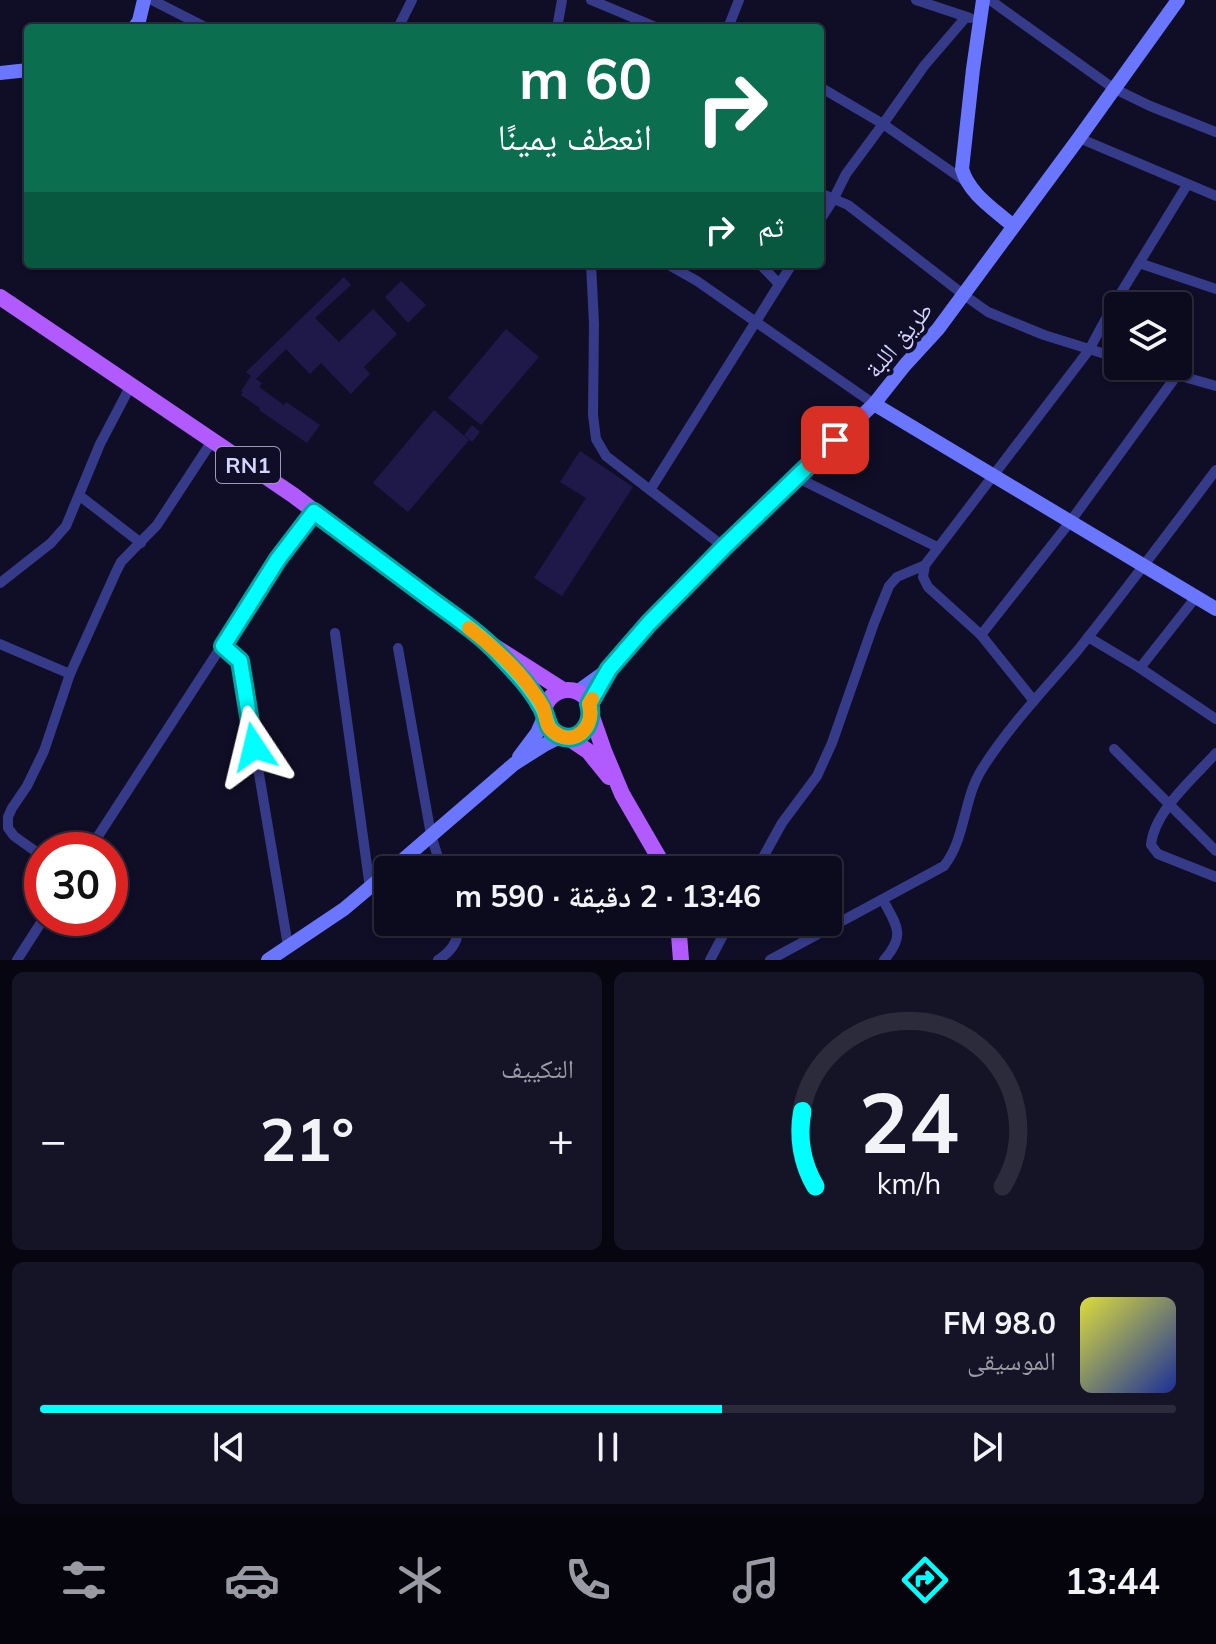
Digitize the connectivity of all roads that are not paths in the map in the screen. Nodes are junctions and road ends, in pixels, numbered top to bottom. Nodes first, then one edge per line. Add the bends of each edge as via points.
1 (144, 0) edge
2 (152, 0) edge
3 (412, 0) edge
4 (562, 0) edge
5 (591, 0) edge
6 (739, 0) edge
7 (916, 0) edge
8 (983, 0) edge
9 (990, 0) edge
10 (1178, 0) edge
11 (973, 19) junction
12 (137, 24) edge
13 (199, 24) edge
14 (400, 24) edge
15 (558, 24) edge
16 (648, 24) edge
17 (730, 24) edge
18 (24, 70) edge
19 (0, 73) edge
20 (1113, 88) junction
21 (824, 89) edge
22 (883, 124) junction
23 (1216, 132) edge
24 (1079, 138) junction
25 (965, 181) junction
26 (1187, 185) junction
27 (824, 195) edge
28 (1216, 196) edge
29 (833, 200) junction
30 (824, 214) edge
31 (1013, 226) junction
32 (1139, 263) junction
33 (591, 268) edge
34 (674, 268) edge
35 (764, 268) edge
36 (789, 268) edge
37 (779, 284) junction
38 (1216, 289) edge
39 (964, 295) junction
40 (0, 297) edge
41 (755, 322) junction
42 (1089, 350) junction
43 (1104, 354) edge
44 (1192, 379) edge
45 (1173, 380) edge
46 (131, 385) junction
47 (1216, 386) edge
48 (874, 404) junction
49 (212, 441) junction
50 (1216, 470) edge
51 (993, 476) junction
52 (796, 477) junction
53 (650, 490) junction
54 (80, 496) junction
55 (314, 512) junction
56 (1070, 522) junction
57 (141, 543) junction
58 (724, 547) junction
59 (937, 547) junction
60 (925, 565) junction
61 (1143, 567) junction
62 (0, 583) edge
63 (1196, 597) junction
64 (1216, 609) edge
65 (335, 633) dead end
66 (981, 635) junction
67 (1088, 637) junction
68 (489, 643) junction
69 (0, 644) edge
70 (223, 646) junction
71 (398, 648) dead end
72 (1140, 668) junction
73 (70, 674) junction
74 (580, 700) junction
75 (1034, 701) junction
76 (544, 714) junction
77 (1216, 719) edge
78 (564, 737) junction
79 (1114, 749) dead end
80 (1216, 753) edge
81 (514, 764) junction
82 (622, 794) junction
83 (1170, 804) junction
84 (101, 832) edge
85 (431, 835) junction
86 (24, 843) edge
87 (1216, 851) edge
88 (406, 856) edge
89 (438, 856) edge
90 (658, 856) edge
91 (764, 856) edge
92 (1216, 877) edge
93 (374, 884) edge
94 (370, 888) junction
95 (883, 900) junction
96 (32, 936) edge
97 (457, 936) edge
98 (679, 936) edge
99 (723, 936) edge
100 (288, 946) junction
101 (17, 960) edge
102 (268, 960) edge
103 (438, 960) edge
104 (681, 960) edge
105 (710, 960) edge
106 (770, 960) edge
107 (884, 960) edge

1 - 12 main road
2 - 13 street
3 - 14 street
4 - 15 street
5 - 16 street
6 - 17 street
7 - 11 street
8 - 11 main road
9 - 20 street
10 - 20 main road, طريق اللبة
11 - 22 street via 924,66
11 - 25 main road
18 - 19 main road
20 - 23 street
20 - 24 main road, طريق اللبة
21 - 22 street
22 - 25 street
22 - 29 street
24 - 26 street
24 - 31 main road, طريق اللبة
25 - 31 main road
26 - 28 street
26 - 32 street
27 - 29 street
29 - 30 street
29 - 39 street via 873,223
31 - 39 main road, طريق اللبة
32 - 38 street
32 - 42 street
33 - 53 street via 596,439 606,456
34 - 41 street
35 - 37 street
36 - 37 street
37 - 41 street
39 - 42 street via 1015,324
39 - 48 main road, طريق اللبة
40 - 46 main road, RN1
41 - 48 street
41 - 53 street
42 - 43 street
42 - 51 street
44 - 47 street
45 - 56 street
46 - 49 main road, RN1
46 - 54 street
48 - 51 main road
48 - 52 main road, طريق اللبة
49 - 55 main road, RN1
49 - 57 street
50 - 61 street
51 - 56 main road
51 - 59 street
52 - 58 main road, طريق اللبة
52 - 59 street
53 - 58 street
54 - 57 street
54 - 62 street via 58,537
55 - 68 main road, RN1
55 - 70 street
56 - 61 main road
56 - 66 street
57 - 73 street via 121,562
58 - 74 main road, طريق اللبة
59 - 60 street
60 - 66 street via 928,587
60 - 91 street via 889,586 817,776
61 - 63 main road
61 - 67 street
63 - 64 main road
63 - 72 street
65 - 94 street
66 - 75 street
67 - 72 street
67 - 75 street
68 - 74 main road, RN1
68 - 76 main road, RN1 via 529,686
69 - 73 street
70 - 84 street
70 - 100 street via 240,661
71 - 85 street
72 - 77 street
73 - 86 street via 44,751 8,817 8,828
74 - 76 main road via 548,700
74 - 78 main road via 587,728
74 - 82 main road, RN1
75 - 95 street via 977,777 949,859
76 - 78 main road, RN1 via 550,729
76 - 81 main road
78 - 81 main road
78 - 82 main road, RN1 via 588,751
79 - 83 street
80 - 83 street
81 - 85 main road
82 - 90 main road, RN1
83 - 87 street
83 - 92 street via 1158,820 1151,845 1158,854
85 - 88 main road
85 - 89 street
93 - 94 main road
94 - 100 main road
95 - 106 street
95 - 107 street via 899,934
96 - 101 street
97 - 103 street via 450,953
98 - 104 main road
99 - 105 street
100 - 102 main road

